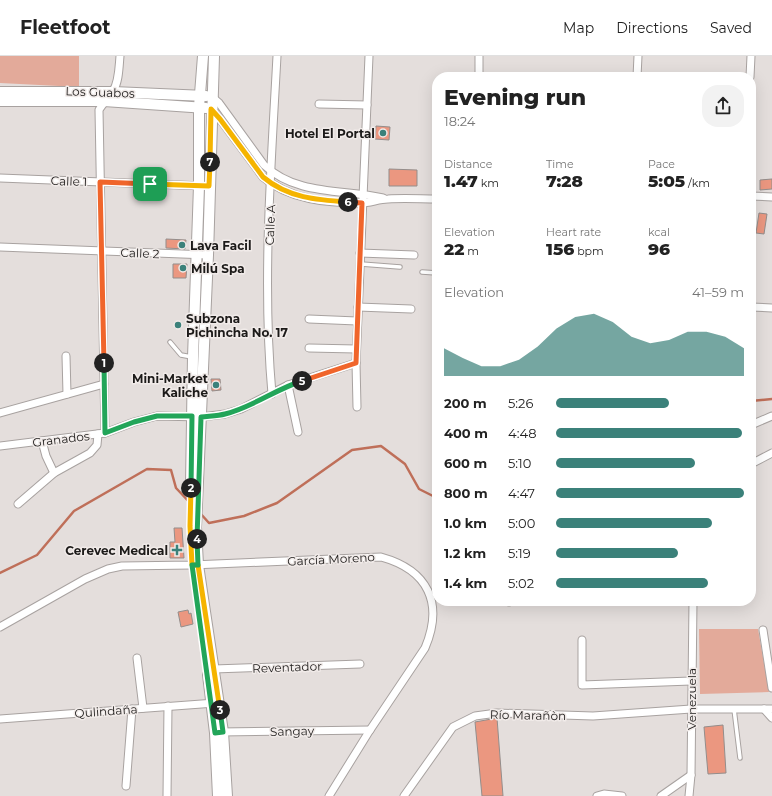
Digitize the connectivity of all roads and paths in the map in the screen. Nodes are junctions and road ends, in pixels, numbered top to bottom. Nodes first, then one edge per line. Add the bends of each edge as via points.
1 (120, 56) edge
2 (204, 56) edge
3 (214, 56) edge
4 (277, 56) edge
5 (368, 56) edge
6 (480, 56) edge
7 (638, 56) edge
8 (751, 56) edge
9 (479, 72) edge
10 (637, 72) edge
11 (750, 72) edge
12 (0, 92) edge
13 (113, 92) junction
14 (200, 95) junction
15 (212, 97) junction
16 (0, 101) edge
17 (104, 101) junction
18 (319, 104) dead end
19 (367, 105) junction
20 (199, 107) junction
21 (211, 109) junction
22 (272, 172) junction
23 (0, 178) edge
24 (100, 182) junction
25 (271, 184) junction
26 (204, 186) junction
27 (363, 193) junction
28 (756, 196) edge
29 (772, 197) edge
30 (388, 199) junction
31 (432, 200) edge
32 (362, 203) junction
33 (0, 247) edge
34 (101, 252) junction
35 (360, 253) junction
36 (197, 255) junction
37 (208, 255) junction
38 (414, 255) dead end
39 (360, 264) junction
40 (400, 267) dead end
41 (422, 272) dead end
42 (432, 273) edge
43 (358, 307) junction
44 (756, 307) edge
45 (411, 308) dead end
46 (772, 308) edge
47 (309, 319) dead end
48 (357, 321) junction
49 (170, 342) dead end
50 (309, 348) dead end
51 (356, 349) junction
52 (66, 356) dead end
53 (193, 357) junction
54 (356, 363) junction
55 (104, 384) junction
56 (288, 385) junction
57 (67, 394) junction
58 (272, 394) junction
59 (357, 407) dead end
60 (0, 413) edge
61 (772, 416) edge
62 (196, 417) junction
63 (756, 423) edge
64 (298, 432) dead end
65 (101, 434) junction
66 (42, 441) junction
67 (0, 446) edge
68 (772, 453) edge
69 (756, 461) edge
70 (54, 473) junction
71 (18, 504) dead end
72 (195, 565) junction
73 (693, 606) edge
74 (0, 627) edge
75 (763, 630) dead end
76 (582, 640) dead end
77 (136, 658) dead end
78 (360, 664) dead end
79 (214, 669) junction
80 (691, 681) junction
81 (772, 688) edge
82 (215, 702) junction
83 (168, 706) junction
84 (143, 708) junction
85 (772, 708) edge
86 (132, 709) junction
87 (690, 709) junction
88 (734, 709) junction
89 (764, 709) junction
90 (772, 718) edge
91 (0, 719) edge
92 (370, 730) junction
93 (219, 732) junction
94 (740, 758) dead end
95 (691, 775) junction
96 (126, 786) dead end
97 (167, 796) edge
98 (218, 796) edge
99 (227, 796) edge
100 (329, 796) edge
101 (404, 796) edge
102 (597, 796) edge
103 (622, 796) edge
104 (661, 796) edge
105 (689, 796) edge

1 - 13 street
2 - 14 main road
3 - 15 main road
4 - 22 street, Calle A
5 - 19 street
6 - 9 street
7 - 10 street
8 - 11 street
12 - 13 main road, Los Guabos
13 - 14 main road, Los Guabos
13 - 17 street
14 - 15 main road, Los Guabos
14 - 20 main road
15 - 21 main road
15 - 22 street
16 - 17 main road, Los Guabos
17 - 20 main road, Los Guabos
17 - 24 street via 99,110
18 - 19 street
19 - 27 street
20 - 21 main road, Los Guabos
20 - 26 main road
21 - 25 street
21 - 26 main road
22 - 25 street, Calle A
22 - 27 street via 297,184 325,192
23 - 24 street, Calle 1
24 - 26 street, Calle 1
24 - 34 street
25 - 32 street via 292,195 318,200
25 - 58 street, Calle A via 268,344
26 - 36 main road
26 - 37 main road
27 - 30 street
27 - 32 street
28 - 29 street
30 - 31 street
30 - 32 street
32 - 35 street
33 - 34 street, Calle 2
34 - 36 street, Calle 2
34 - 55 street
35 - 38 street
35 - 39 street
36 - 37 street, Calle 2
36 - 53 main road
37 - 62 main road
39 - 40 lane
39 - 43 street
41 - 42 lane
43 - 45 street
43 - 48 street
44 - 46 street
47 - 48 street
48 - 51 street
49 - 53 lane via 181,355
50 - 51 street
51 - 54 street
52 - 57 street
53 - 62 main road
54 - 56 street, Granados
54 - 59 street
55 - 57 street
55 - 65 street
56 - 58 street, Granados
56 - 64 street
57 - 60 street
58 - 62 street, Granados via 225,414
61 - 63 street
62 - 65 street, Granados via 157,416
62 - 72 main road via 193,526
65 - 66 street, Granados
65 - 70 street via 98,445 90,453
66 - 67 street, Granados
66 - 70 street
68 - 69 street
70 - 71 street
72 - 74 street, García Moreno via 132,565 108,569 85,579
72 - 79 main road
72 - 82 main road
72 - 92 street, García Moreno via 380,557 405,566 417,575 432,606 434,616 430,635 425,648
73 - 80 street, Venezuela
75 - 81 street
76 - 80 street via 582,685
77 - 84 street
78 - 79 street, Reventador
79 - 82 main road
80 - 87 street, Venezuela
82 - 83 street, Qulindaña
82 - 93 main road
83 - 84 street, Qulindaña
83 - 97 street
84 - 86 street, Qulindaña
85 - 89 street, Río Marañòn
86 - 91 street, Qulindaña
86 - 96 street
87 - 88 street, Río Marañòn
87 - 95 street, Venezuela
87 - 101 street, Río Marañòn via 593,716 475,716 453,728
88 - 89 street, Río Marañòn
88 - 94 lane
89 - 90 street
92 - 93 street, Sangay
92 - 100 street, García Moreno
93 - 98 main road
93 - 99 main road
95 - 104 street
95 - 105 street, Venezuela
102 - 103 street

